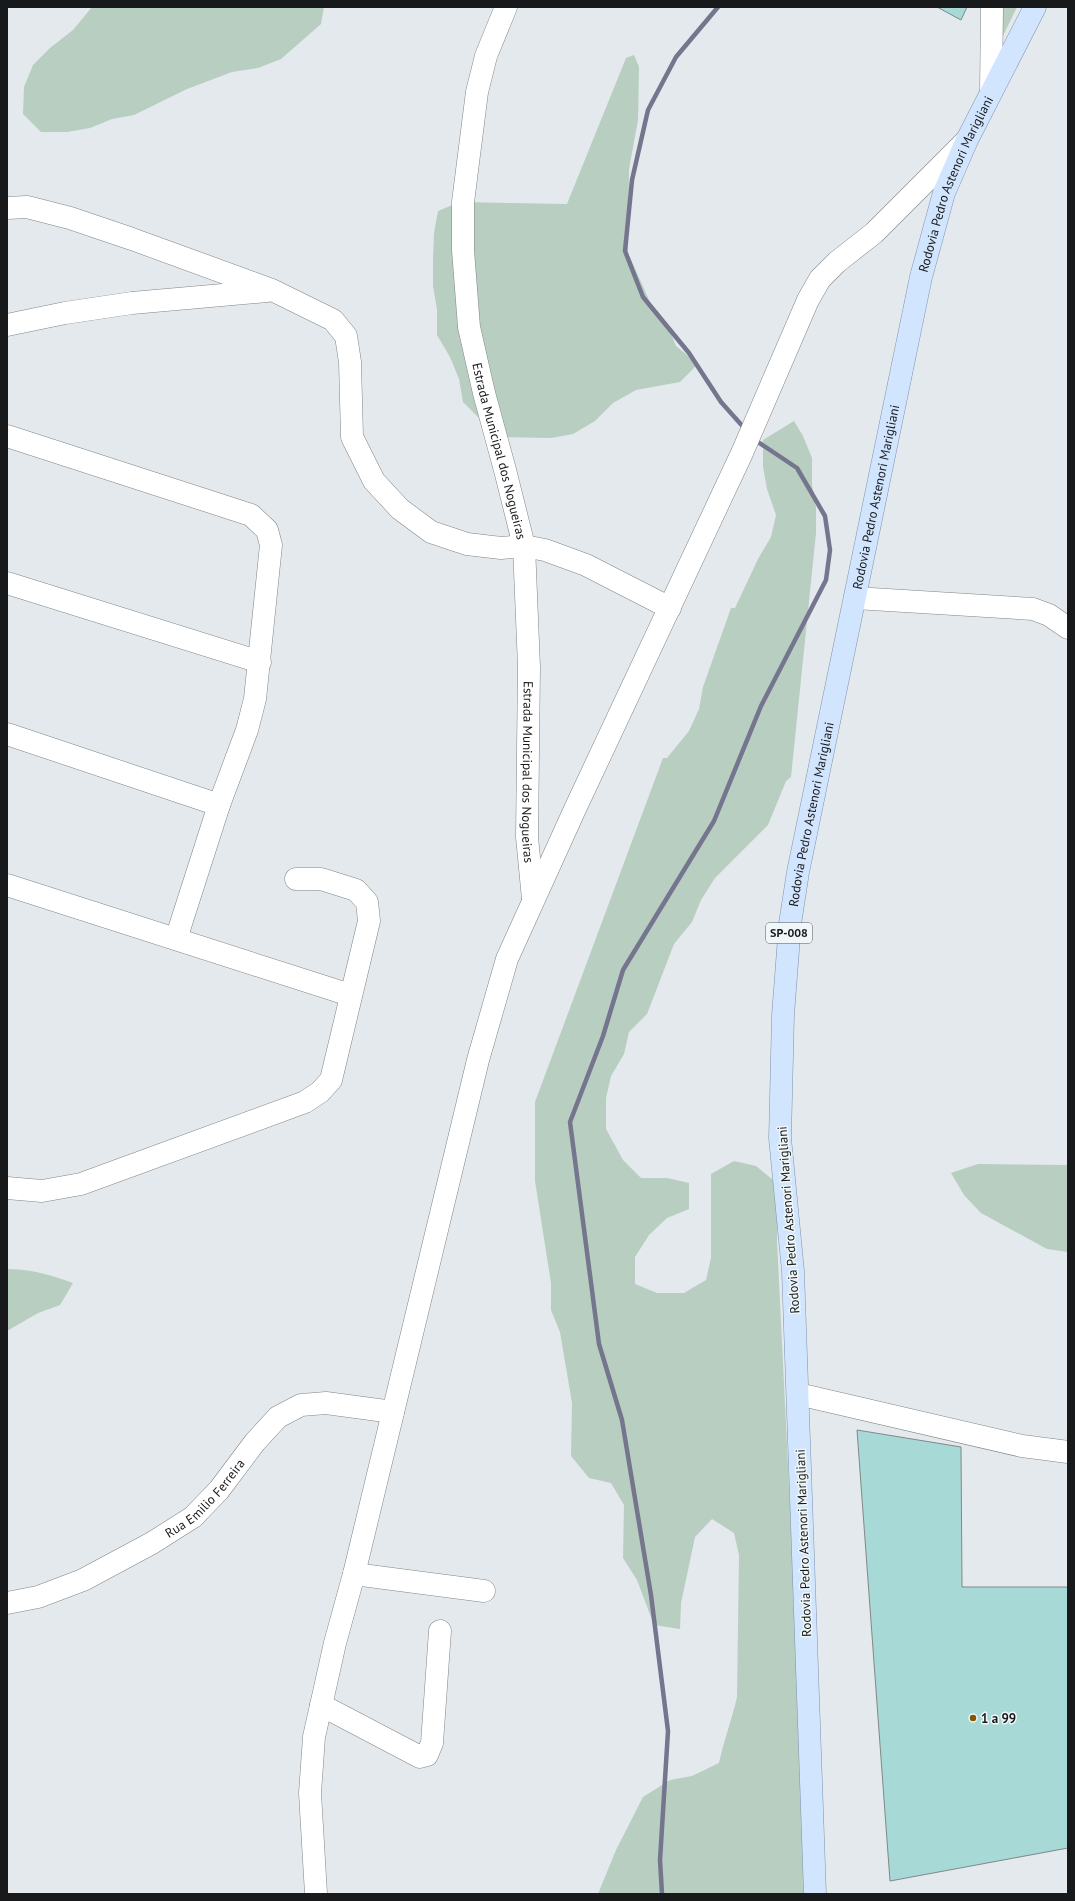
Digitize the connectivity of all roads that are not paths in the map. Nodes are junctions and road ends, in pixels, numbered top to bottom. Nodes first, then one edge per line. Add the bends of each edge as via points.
1 (506, 7) edge
2 (992, 7) edge
3 (1034, 7) edge
4 (991, 92) junction
5 (968, 140) junction
6 (7, 208) edge
7 (272, 290) junction
8 (7, 325) edge
9 (7, 436) edge
10 (524, 546) junction
11 (7, 583) edge
12 (855, 598) junction
13 (670, 608) junction
14 (1068, 628) edge
15 (260, 662) junction
16 (7, 734) edge
17 (219, 805) junction
18 (296, 879) dead end
19 (7, 885) edge
20 (534, 901) junction
21 (176, 939) junction
22 (350, 995) junction
23 (7, 1188) edge
24 (798, 1394) junction
25 (393, 1412) junction
26 (1068, 1452) edge
27 (354, 1574) junction
28 (484, 1591) dead end
29 (7, 1604) edge
30 (440, 1631) dead end
31 (321, 1705) junction
32 (316, 1894) edge
33 (814, 1894) edge

1 - 10 street, Estrada Municipal dos Nogueiras via 486,56 477,92 464,202 464,250 469,326
2 - 4 street
3 - 4 main road, Rodovia Pedro Astenori Marigliani / SP-008
4 - 5 main road, Rodovia Pedro Astenori Marigliani / SP-008
5 - 12 main road, Rodovia Pedro Astenori Marigliani / SP-008 via 944,193 921,277
5 - 13 street via 885,223 820,279 808,300 742,453
6 - 7 street via 27,207 70,218
7 - 8 street via 132,303
7 - 10 street via 333,320 346,336 350,362 352,437 374,481 400,508 431,532 467,544 501,548
9 - 15 street via 251,515 267,530 271,545
10 - 13 street via 545,550 586,565
10 - 20 street, Estrada Municipal dos Nogueiras via 529,667 527,837
11 - 15 street
12 - 14 street via 1033,610 1049,615
12 - 24 main road, Rodovia Pedro Astenori Marigliani / SP-008 via 798,872 790,924 783,1015 780,1138 793,1271
13 - 20 street
15 - 17 street via 255,699 247,730
16 - 17 street
17 - 21 street
18 - 22 street via 321,879 356,890 367,902 370,921
19 - 21 street
20 - 25 street via 507,959 478,1060
21 - 22 street
22 - 23 street via 330,1080 320,1092 305,1102 81,1184 42,1191
24 - 26 street via 1022,1446
24 - 33 main road, Rodovia Pedro Astenori Marigliani / SP-008
25 - 27 street
25 - 29 street, Rua Emilio Ferreira via 326,1402 301,1405 278,1417 255,1442 219,1490 193,1517 152,1543 83,1580 38,1597
27 - 28 street
27 - 31 street
30 - 31 street via 432,1743 427,1755 420,1757
31 - 32 street via 314,1737 310,1793

